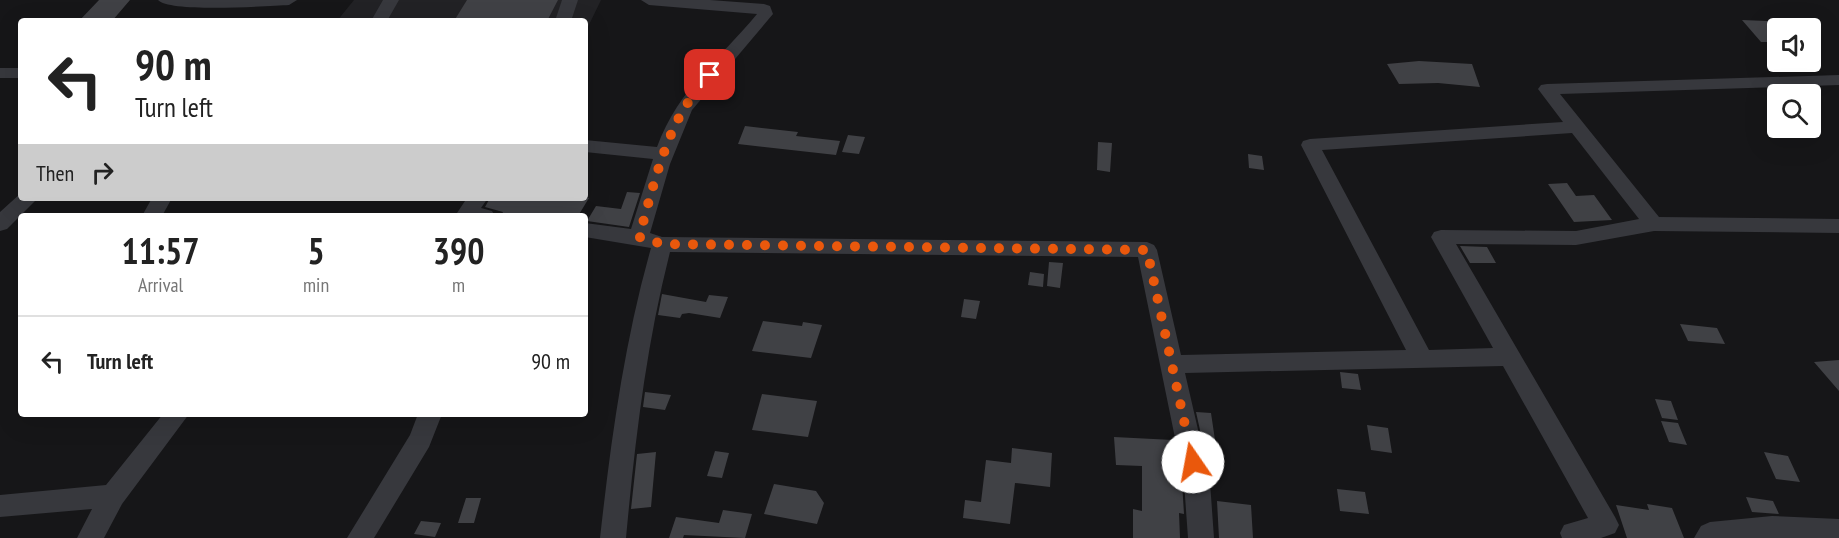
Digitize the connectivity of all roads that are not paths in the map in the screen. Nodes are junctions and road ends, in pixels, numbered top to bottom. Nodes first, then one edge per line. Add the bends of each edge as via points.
1 (166, 0) edge
2 (289, 0) edge
3 (391, 0) edge
4 (570, 0) edge
5 (649, 0) edge
6 (203, 1) edge
7 (190, 18) edge
8 (381, 18) edge
9 (564, 18) edge
10 (0, 73) edge
11 (18, 73) edge
12 (1839, 80) edge
13 (1577, 127) junction
14 (588, 146) edge
15 (665, 154) junction
16 (25, 201) edge
17 (0, 224) edge
18 (1654, 224) junction
19 (1839, 226) edge
20 (588, 230) edge
21 (639, 237) junction
22 (662, 244) junction
23 (1510, 357) junction
24 (1422, 359) junction
25 (1172, 364) junction
26 (175, 417) edge
27 (429, 417) edge
28 (113, 496) junction
29 (0, 506) edge
30 (1839, 531) edge
31 (90, 538) edge
32 (360, 538) edge
33 (613, 538) edge
34 (1201, 538) edge
35 (1576, 538) edge
36 (1707, 538) edge

1 - 6 street
2 - 6 street
3 - 8 street
4 - 9 street
5 - 15 street via 764,9 765,14 690,98
6 - 7 street
10 - 11 street
12 - 13 street via 1547,89
13 - 18 street
13 - 24 street via 1310,145
14 - 15 street
15 - 21 street
16 - 17 street
18 - 19 street
18 - 23 street via 1576,238 1441,237
20 - 21 street
21 - 22 street
22 - 25 street via 1147,250
22 - 33 street via 646,299 626,411
23 - 24 street
23 - 35 street via 1606,525 1573,533
24 - 25 street
25 - 34 street via 1197,482
26 - 28 street
27 - 32 street via 420,440
28 - 29 street
28 - 31 street
30 - 36 street via 1772,528 1710,534

